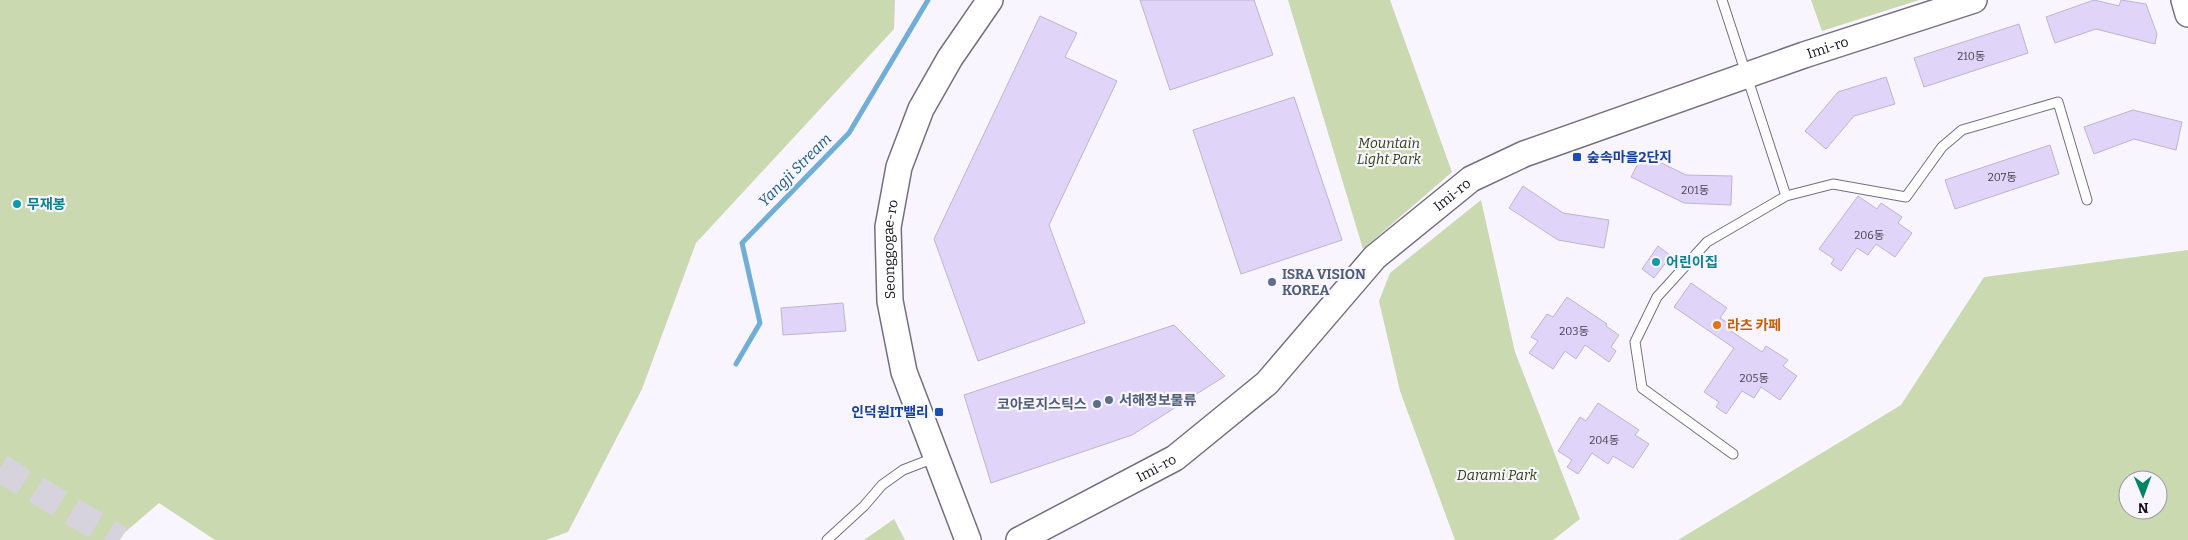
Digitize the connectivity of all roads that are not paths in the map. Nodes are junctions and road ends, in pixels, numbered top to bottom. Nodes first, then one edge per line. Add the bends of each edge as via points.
1 (990, 0) edge
2 (1722, 0) edge
3 (1974, 0) edge
4 (2184, 0) edge
5 (2188, 14) edge
6 (1747, 75) junction
7 (1786, 196) junction
8 (2087, 200) dead end
9 (1733, 454) dead end
10 (937, 457) junction
11 (827, 540) edge
12 (968, 540) edge
13 (1019, 540) edge

1 - 10 street, Seonggogae-ro via 950,58 921,109 899,167 888,227 890,301 904,372
2 - 6 lane
3 - 6 street, Imi-ro
4 - 5 street
6 - 7 lane
6 - 13 street, Imi-ro via 1524,154 1471,179 1375,257 1267,383 1175,458
7 - 8 lane via 1833,184 1906,197 1942,146 1962,130 2058,102
7 - 9 lane via 1707,242 1657,297 1636,342 1642,388
10 - 11 lane via 903,470 882,485
10 - 12 street, Seonggogae-ro

